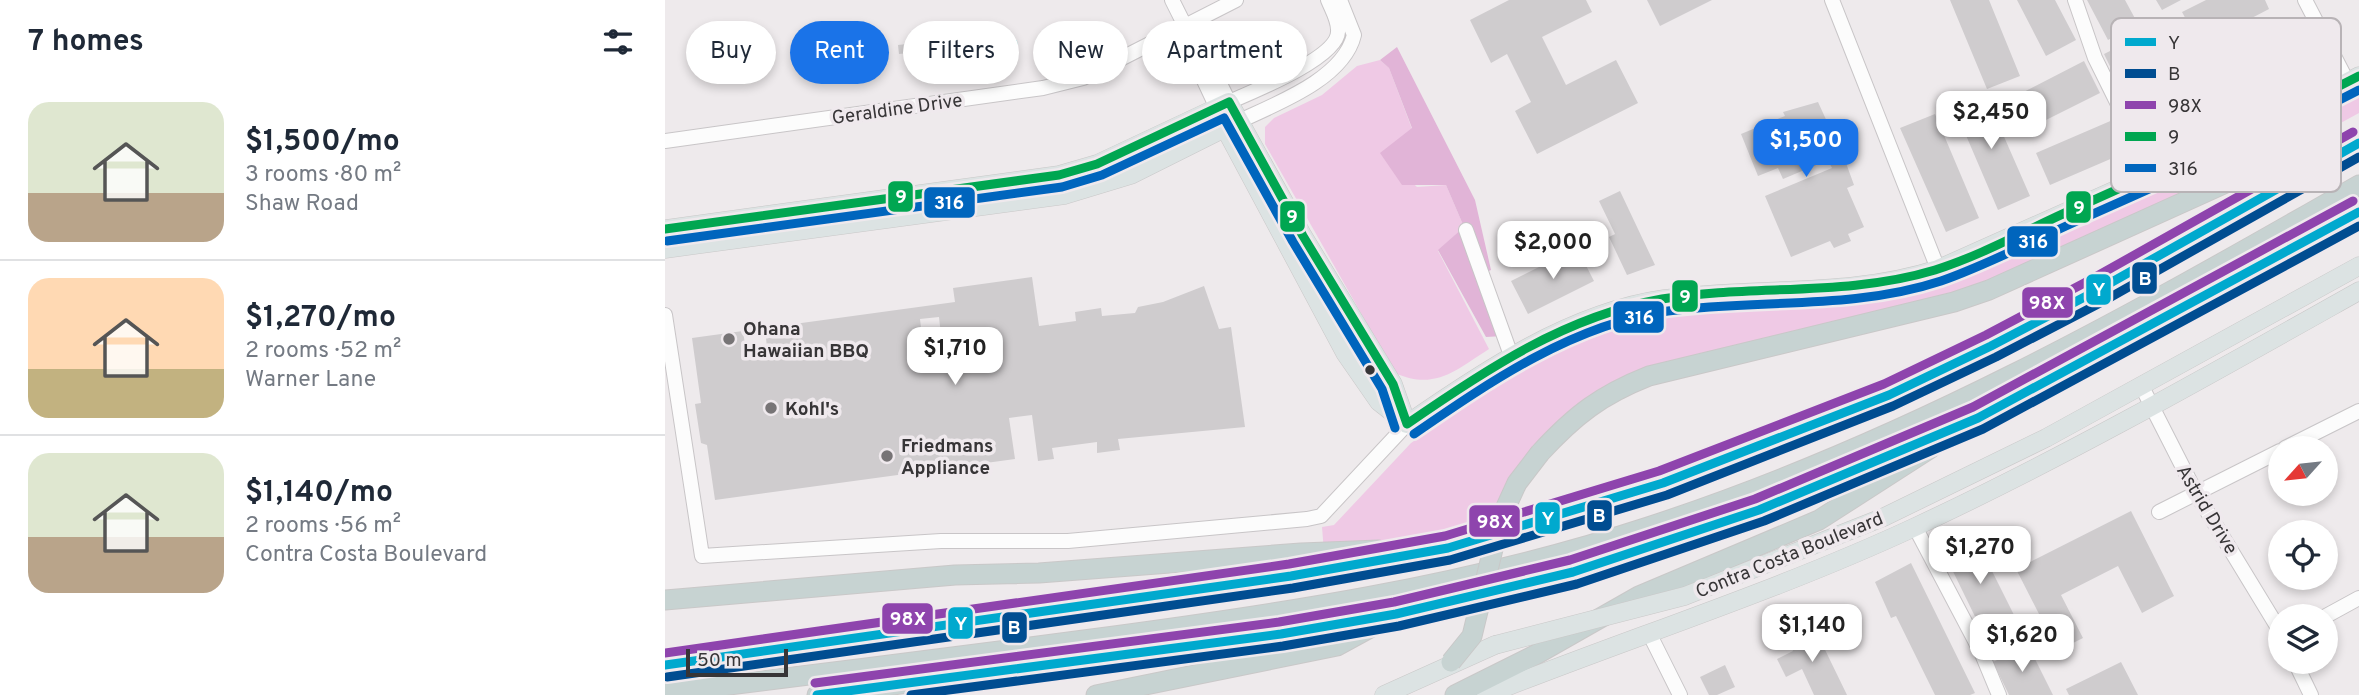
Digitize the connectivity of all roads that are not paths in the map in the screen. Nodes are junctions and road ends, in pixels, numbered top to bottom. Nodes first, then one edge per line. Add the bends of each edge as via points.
1 (1172, 0) edge
2 (1235, 0) edge
3 (1328, 0) edge
4 (1340, 0) edge
5 (1832, 0) edge
6 (2075, 0) edge
7 (2305, 0) edge
8 (2316, 18) edge
9 (1182, 21) edge
10 (1192, 21) edge
11 (1142, 47) edge
12 (2341, 59) edge
13 (2354, 80) edge
14 (1210, 84) edge
15 (2111, 90) edge
16 (1222, 104) junction
17 (1230, 125) junction
18 (665, 141) edge
19 (2359, 143) edge
20 (2341, 153) edge
21 (2359, 185) edge
22 (2112, 192) edge
23 (2206, 192) edge
24 (2270, 192) edge
25 (2359, 212) edge
26 (665, 229) edge
27 (1466, 230) dead end
28 (665, 249) edge
29 (2359, 266) edge
30 (1938, 269) junction
31 (2359, 292) edge
32 (665, 315) edge
33 (1512, 358) junction
34 (2141, 385) junction
35 (2151, 406) junction
36 (2359, 411) edge
37 (1978, 418) junction
38 (1407, 424) junction
39 (2309, 436) edge
40 (2268, 457) edge
41 (2196, 493) junction
42 (2159, 512) dead end
43 (1915, 527) junction
44 (1448, 548) junction
45 (2359, 598) edge
46 (665, 600) edge
47 (2338, 609) edge
48 (2268, 611) edge
49 (1396, 614) junction
50 (1649, 633) junction
51 (1451, 662) junction
52 (665, 664) edge
53 (2301, 674) edge
54 (665, 693) edge
55 (817, 695) edge
56 (1096, 695) edge
57 (1384, 695) edge
58 (1455, 695) edge
59 (1486, 695) edge
60 (1680, 695) edge
61 (1999, 695) edge
62 (2311, 695) edge

1 - 9 street
2 - 10 street, Geraldine Drive
3 - 16 street via 1337,22 1335,43 1300,68
4 - 17 street via 1354,35 1342,62 1326,76
5 - 30 street
6 - 15 street
7 - 8 street
11 - 18 street, Geraldine Drive via 1083,78 1043,88
12 - 13 street
14 - 16 street
16 - 17 main road
16 - 26 main road via 1097,164 1059,175
17 - 28 main road via 1131,175 1065,195
17 - 38 main road via 1393,384
19 - 20 highway
21 - 54 highway via 2143,308 1990,388 1781,480 1646,528 1397,592 1259,617
22 - 30 main road
23 - 51 highway, bridge via 1989,290 1649,376 1589,405 1517,483 1500,520 1472,636
24 - 44 highway via 2096,291 1889,395 1663,482
25 - 37 highway
27 - 33 street
29 - 34 main road, Contra Costa Boulevard
30 - 33 main road via 1837,290 1664,299 1606,313
31 - 35 main road, Contra Costa Boulevard
32 - 38 street via 702,556 941,541 1068,541 1321,516
33 - 38 main road
34 - 35 street, Astrid Drive
34 - 51 main road, Contra Costa Boulevard, bridge via 2025,449 1884,517 1685,596 1531,634
35 - 41 street, Astrid Drive
35 - 43 main road, Contra Costa Boulevard
36 - 39 street
37 - 49 highway via 1747,514 1573,572
37 - 58 highway via 1819,520 1639,597
40 - 41 street
41 - 42 street
41 - 48 street, Astrid Drive
43 - 50 main road, Contra Costa Boulevard via 1793,580
43 - 61 street
44 - 46 highway via 955,575
44 - 52 highway via 1291,576
45 - 47 street
49 - 55 highway via 1267,636
49 - 56 highway via 1337,646
50 - 59 main road, Contra Costa Boulevard
50 - 60 street
51 - 57 main road, Contra Costa Boulevard
53 - 62 street

